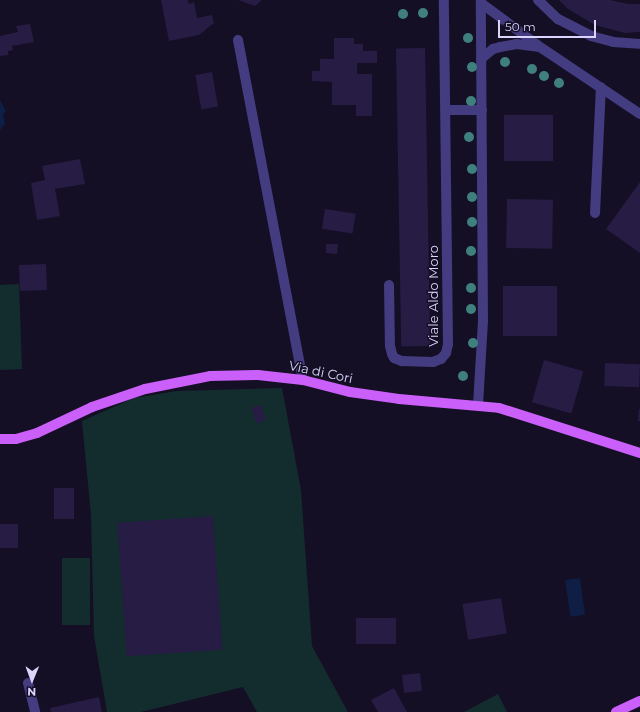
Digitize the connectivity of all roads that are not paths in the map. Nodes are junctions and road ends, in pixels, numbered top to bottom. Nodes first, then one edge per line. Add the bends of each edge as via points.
1 (444, 0) edge
2 (538, 0) edge
3 (481, 2) edge
4 (238, 40) dead end
5 (640, 44) edge
6 (543, 49) junction
7 (481, 59) junction
8 (601, 87) junction
9 (446, 110) junction
10 (482, 110) junction
11 (640, 114) edge
12 (595, 213) dead end
13 (389, 285) dead end
14 (303, 380) junction
15 (478, 405) junction
16 (0, 439) edge
17 (640, 453) edge
18 (28, 683) dead end
19 (640, 702) edge
20 (36, 712) edge
21 (616, 712) edge

1 - 9 street, Viale Aldo Moro
2 - 5 street via 558,19 591,36 613,42
3 - 6 street
3 - 7 street
4 - 14 street
6 - 7 street via 523,44 506,46 493,49
6 - 8 street
7 - 10 street
8 - 11 street
8 - 12 street
9 - 10 street
9 - 13 street, Viale Aldo Moro via 448,344 441,359 433,362 402,361 394,358 390,346
10 - 15 street via 483,316
14 - 15 main road, Via di Cori via 379,397
14 - 16 main road, Via di Cori via 251,374 190,379 127,394 30,435
15 - 17 main road, Via di Cori via 520,414
18 - 20 street
19 - 21 main road

